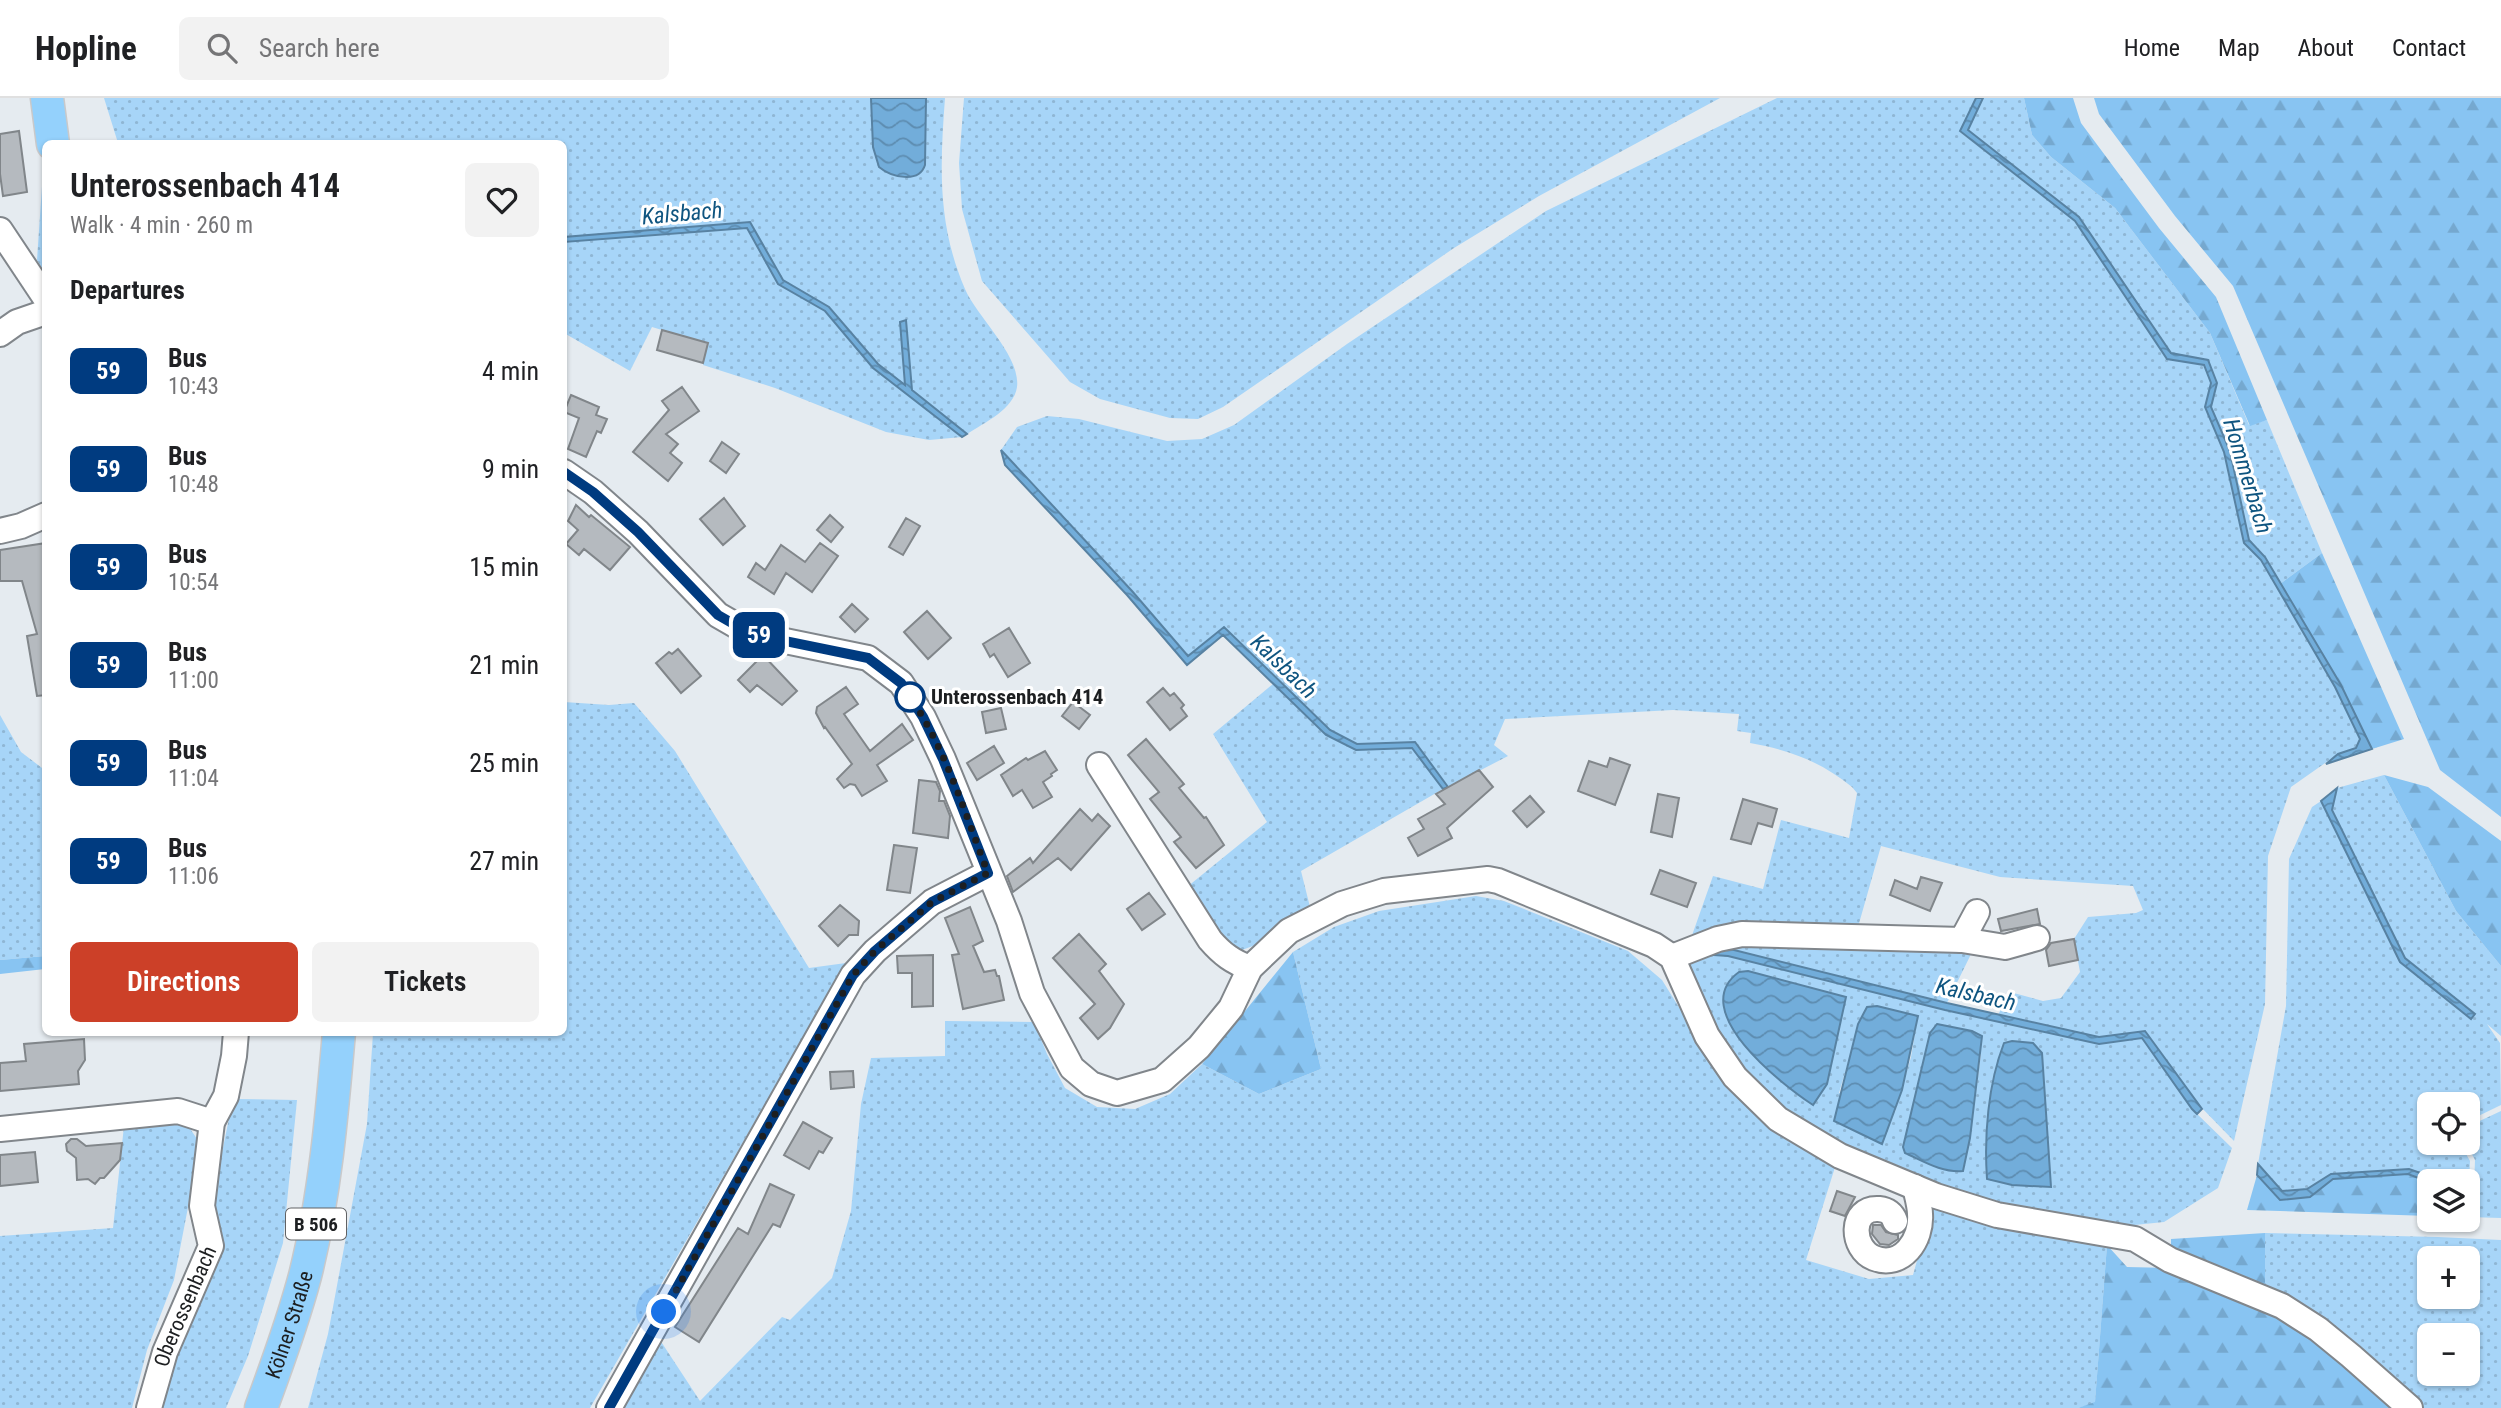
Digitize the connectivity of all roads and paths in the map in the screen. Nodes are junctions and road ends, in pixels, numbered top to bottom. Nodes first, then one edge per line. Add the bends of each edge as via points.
1 (47, 98) edge
2 (52, 140) edge
3 (0, 230) edge
4 (42, 293) edge
5 (42, 314) edge
6 (0, 334) edge
7 (567, 474) edge
8 (42, 517) edge
9 (0, 531) edge
10 (1099, 765) dead end
11 (988, 873) junction
12 (1977, 912) dead end
13 (2037, 938) dead end
14 (1962, 940) junction
15 (1672, 957) junction
16 (1250, 968) junction
17 (236, 1036) edge
18 (339, 1036) edge
19 (212, 1122) junction
20 (0, 1129) edge
21 (1915, 1187) junction
22 (1895, 1221) dead end
23 (149, 1408) edge
24 (261, 1408) edge
25 (609, 1408) edge
26 (2410, 1408) edge

1 - 2 main road
3 - 4 street
5 - 6 street via 17,322
7 - 11 street via 638,532 718,615 751,634 868,658 901,683 943,759
8 - 9 street
10 - 16 street via 1210,940 1220,952
11 - 16 street via 1032,993 1072,1068 1091,1084 1117,1093 1162,1080 1199,1047 1231,1008
11 - 25 street via 932,902 853,975
12 - 14 street
13 - 14 street via 2005,947
14 - 15 street via 1741,934
15 - 16 street via 1654,945 1488,879 1384,891 1342,904 1289,931
15 - 21 street via 1707,1036 1735,1077 1778,1119 1840,1156
17 - 19 street, Oberossenbach via 226,1096
18 - 24 main road, Kölner Straße / B 506 via 319,1208 304,1277
19 - 20 street via 178,1111
19 - 23 street, Oberossenbach via 202,1206 211,1247 165,1352
21 - 22 street via 1920,1216 1917,1237 1908,1252 1896,1260 1866,1255 1858,1246 1856,1231 1864,1212 1885,1210
21 - 26 street via 1997,1215 2135,1239 2170,1260 2282,1306 2318,1329

